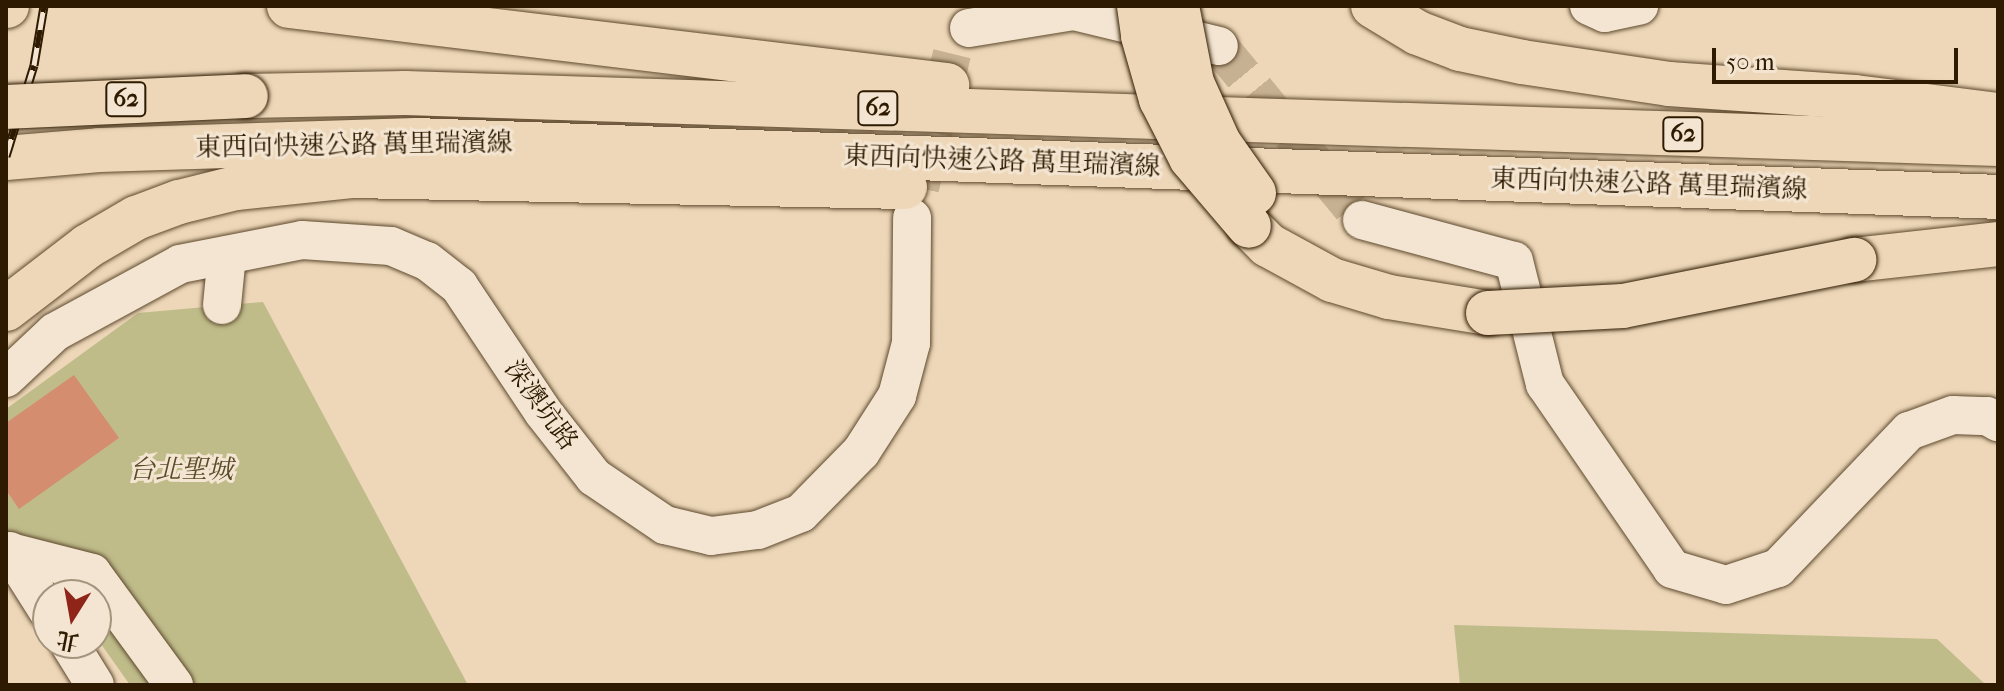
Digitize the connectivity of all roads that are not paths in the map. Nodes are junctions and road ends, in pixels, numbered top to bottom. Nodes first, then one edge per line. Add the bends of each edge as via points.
1 (289, 6) edge
2 (1139, 6) edge
3 (1177, 6) edge
4 (1373, 6) edge
5 (1405, 6) edge
6 (1589, 6) edge
7 (1639, 6) edge
8 (968, 29) edge
9 (1219, 46) tunnel mouth
10 (1522, 62) junction
11 (6, 107) edge
12 (1998, 115) edge
13 (1239, 120) junction
14 (1998, 144) edge
15 (6, 158) edge
16 (238, 166) junction
17 (1998, 197) edge
18 (912, 218) tunnel mouth
19 (1259, 220) junction
20 (1362, 220) tunnel mouth
21 (1998, 244) edge
22 (227, 255) junction
23 (222, 305) dead end
24 (6, 309) edge
25 (6, 378) edge
26 (1998, 422) edge
27 (8, 551) edge
28 (32, 587) edge
29 (79, 659) edge
30 (95, 685) edge
31 (174, 685) edge

1 - 13 highway
2 - 19 highway, bridge via 1161,99 1191,158
3 - 19 highway, bridge via 1192,83
4 - 10 highway via 1418,33 1460,49
5 - 10 highway
6 - 7 street via 1605,13
8 - 9 street via 1074,11
10 - 12 highway via 1721,89 1855,97
11 - 13 highway, 東西向快速公路 萬里瑞濱線 / 62, bridge via 405,93
13 - 14 highway, 東西向快速公路 萬里瑞濱線 / 62
15 - 16 highway, 東西向快速公路 萬里瑞濱線 / 62
16 - 17 highway, 東西向快速公路 萬里瑞濱線 / 62 via 416,140
16 - 24 highway via 88,246
18 - 22 street, 深澳坑路 via 911,343 897,396 861,452 801,513 758,530 711,536 665,525 594,477 543,412 459,286 427,261 391,246 302,240
19 - 21 highway, bridge via 1339,269 1468,311 1623,306 1854,260
20 - 26 street via 1514,261 1545,384 1672,569 1726,585 1778,568 1909,431 1953,415 1987,416
22 - 23 street
22 - 25 street, 深澳坑路 via 180,264 55,332
27 - 28 street
27 - 31 street via 92,573
29 - 30 street

